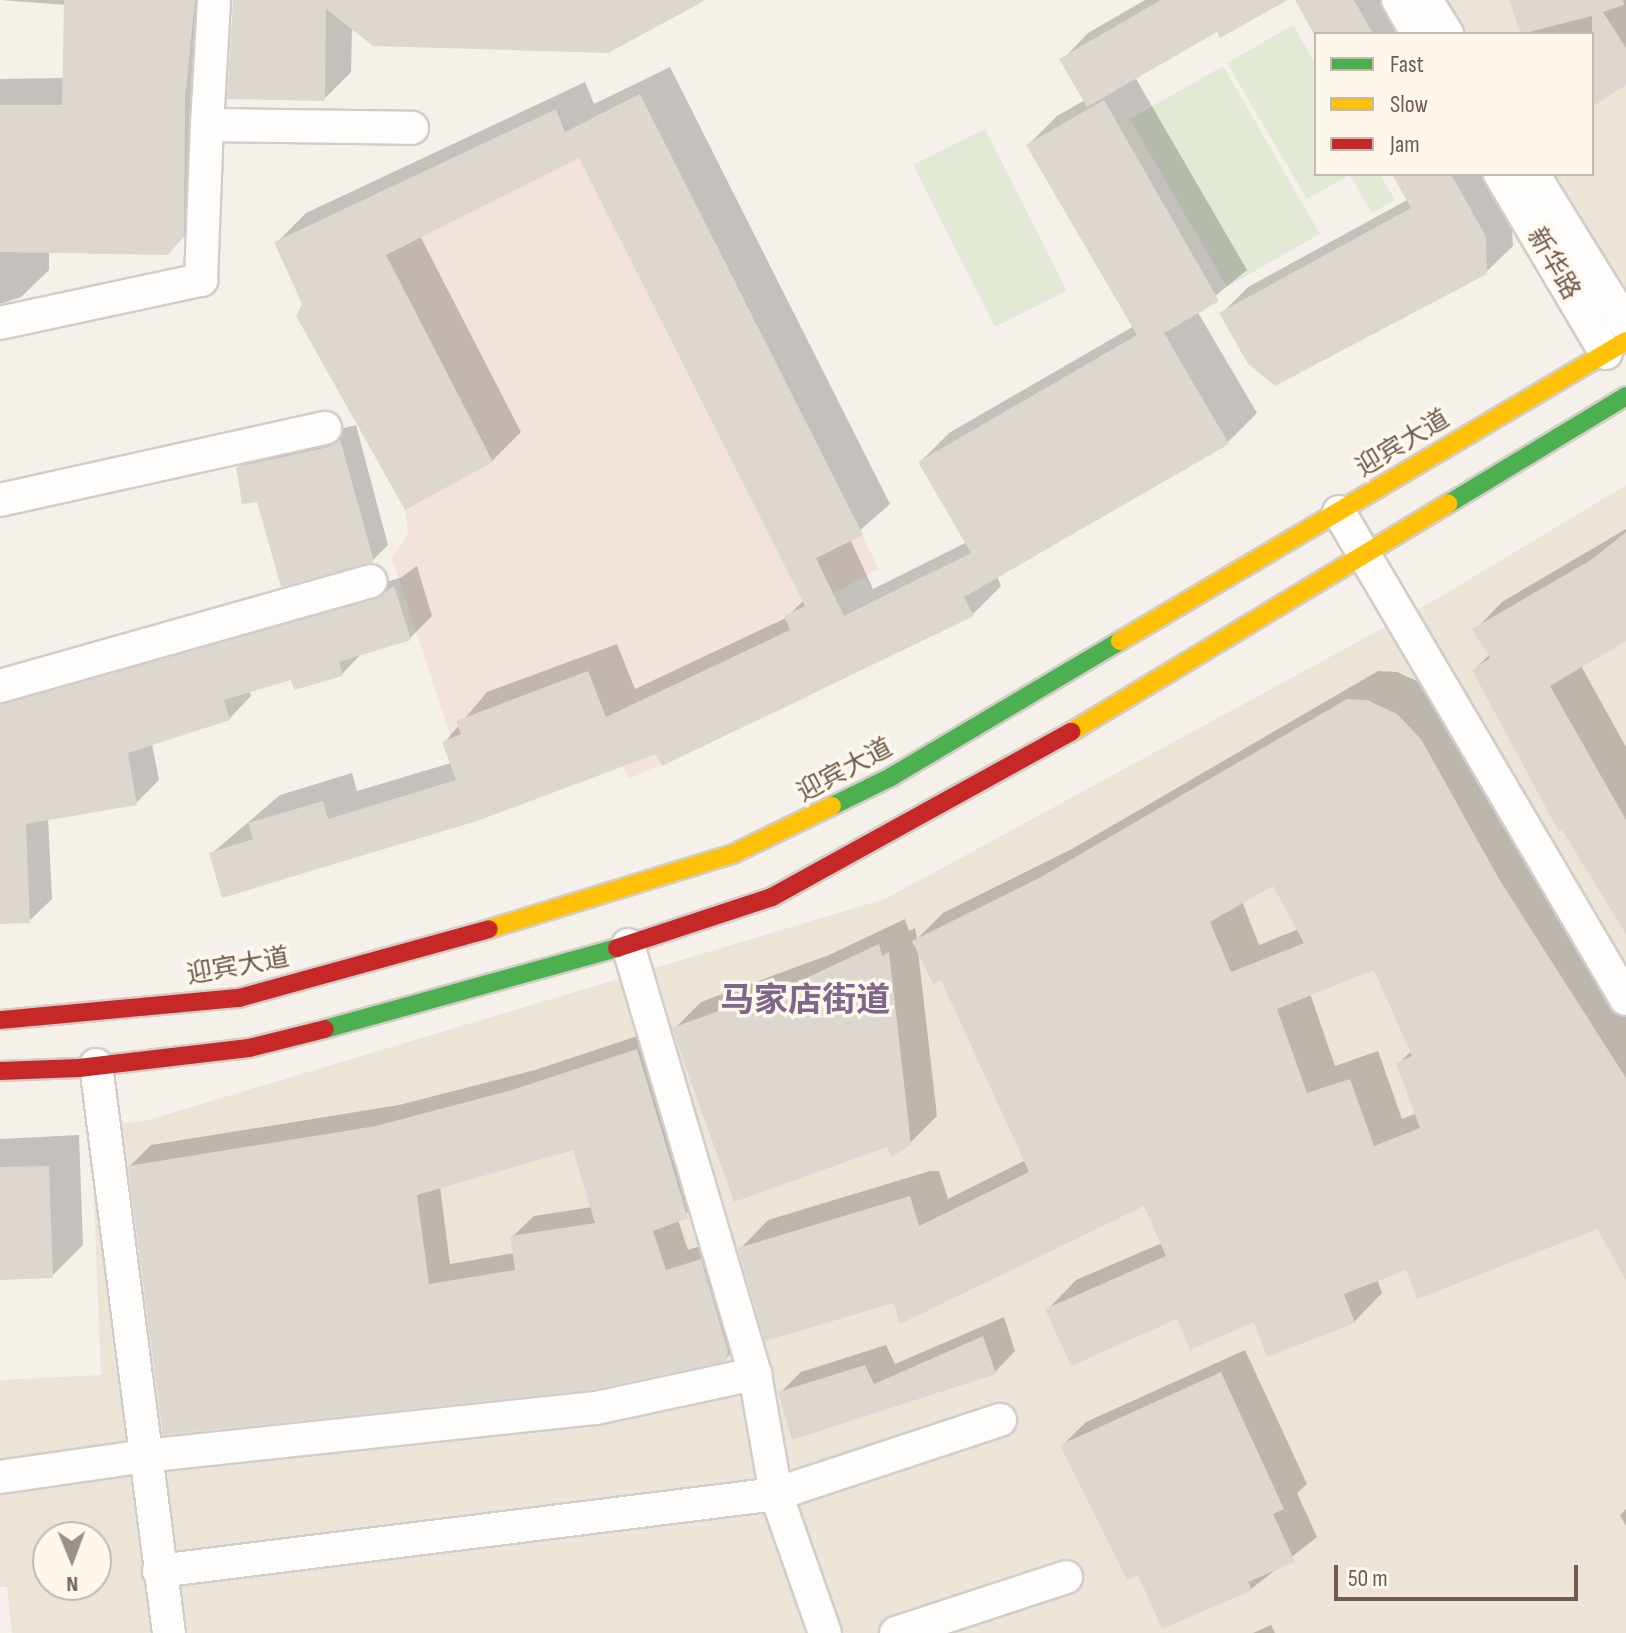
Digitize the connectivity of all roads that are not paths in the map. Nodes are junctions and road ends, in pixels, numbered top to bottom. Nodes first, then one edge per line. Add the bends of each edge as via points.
1 (214, 0) edge
2 (1398, 0) edge
3 (1426, 0) edge
4 (1417, 32) edge
5 (1446, 32) edge
6 (207, 125) junction
7 (412, 128) dead end
8 (1501, 176) edge
9 (1534, 176) edge
10 (0, 323) edge
11 (1626, 324) edge
12 (1616, 347) edge
13 (1626, 396) edge
14 (325, 428) dead end
15 (0, 500) edge
16 (1339, 512) junction
17 (1363, 555) junction
18 (370, 581) dead end
19 (0, 686) edge
20 (628, 945) junction
21 (1626, 999) edge
22 (0, 1020) edge
23 (96, 1065) junction
24 (0, 1071) edge
25 (755, 1374) junction
26 (1000, 1420) dead end
27 (145, 1456) junction
28 (0, 1477) edge
29 (776, 1494) junction
30 (159, 1571) junction
31 (1066, 1577) dead end
32 (169, 1633) edge
33 (825, 1633) edge
34 (896, 1633) edge

1 - 6 street
2 - 4 street
3 - 5 street
6 - 7 street
6 - 10 street via 201,280
8 - 12 street, 新华路
9 - 11 street, 新华路
12 - 16 main road, 迎宾大道
13 - 17 main road
14 - 15 street
16 - 17 street
16 - 22 main road, 迎宾大道 via 850,801 733,854 418,951 239,998
17 - 20 main road via 858,855 772,897
17 - 21 street
18 - 19 street
20 - 23 main road via 401,1011 249,1048
20 - 25 street
23 - 24 main road
23 - 27 street
25 - 27 street via 596,1408
25 - 29 street
26 - 29 street
27 - 28 street
27 - 30 street
29 - 30 street
29 - 33 street
30 - 32 street
31 - 34 street

